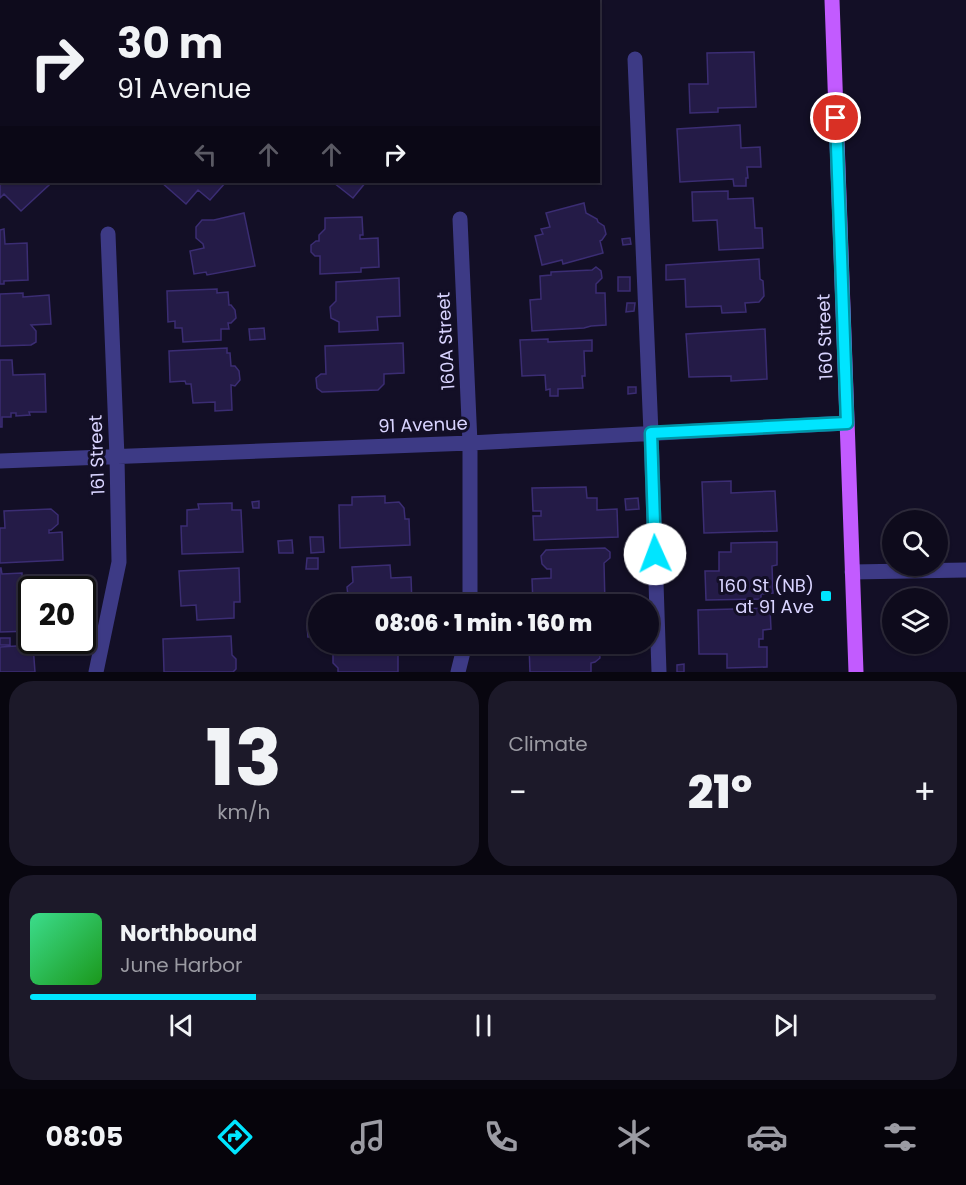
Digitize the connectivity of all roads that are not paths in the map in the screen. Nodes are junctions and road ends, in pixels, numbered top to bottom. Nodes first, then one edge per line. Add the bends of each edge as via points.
1 (832, 0) edge
2 (635, 59) dead end
3 (460, 219) dead end
4 (108, 234) dead end
5 (847, 423) junction
6 (651, 433) junction
7 (470, 442) junction
8 (117, 457) junction
9 (0, 461) edge
10 (966, 570) edge
11 (852, 572) junction
12 (470, 594) edge
13 (462, 654) edge
14 (96, 672) edge
15 (458, 672) edge
16 (659, 672) edge
17 (855, 672) edge

1 - 5 main road, 160 Street
2 - 6 street
3 - 7 street, 160A Street
4 - 8 street, 161 Street
5 - 6 street, 91 Avenue
5 - 11 main road, 160 Street
6 - 7 street, 91 Avenue
6 - 16 street
7 - 8 street, 91 Avenue
7 - 12 street, 160A Street
8 - 9 street, 91 Avenue
8 - 14 street, 161 Street via 119,562
10 - 11 street
11 - 17 main road, 160 Street
13 - 15 street

